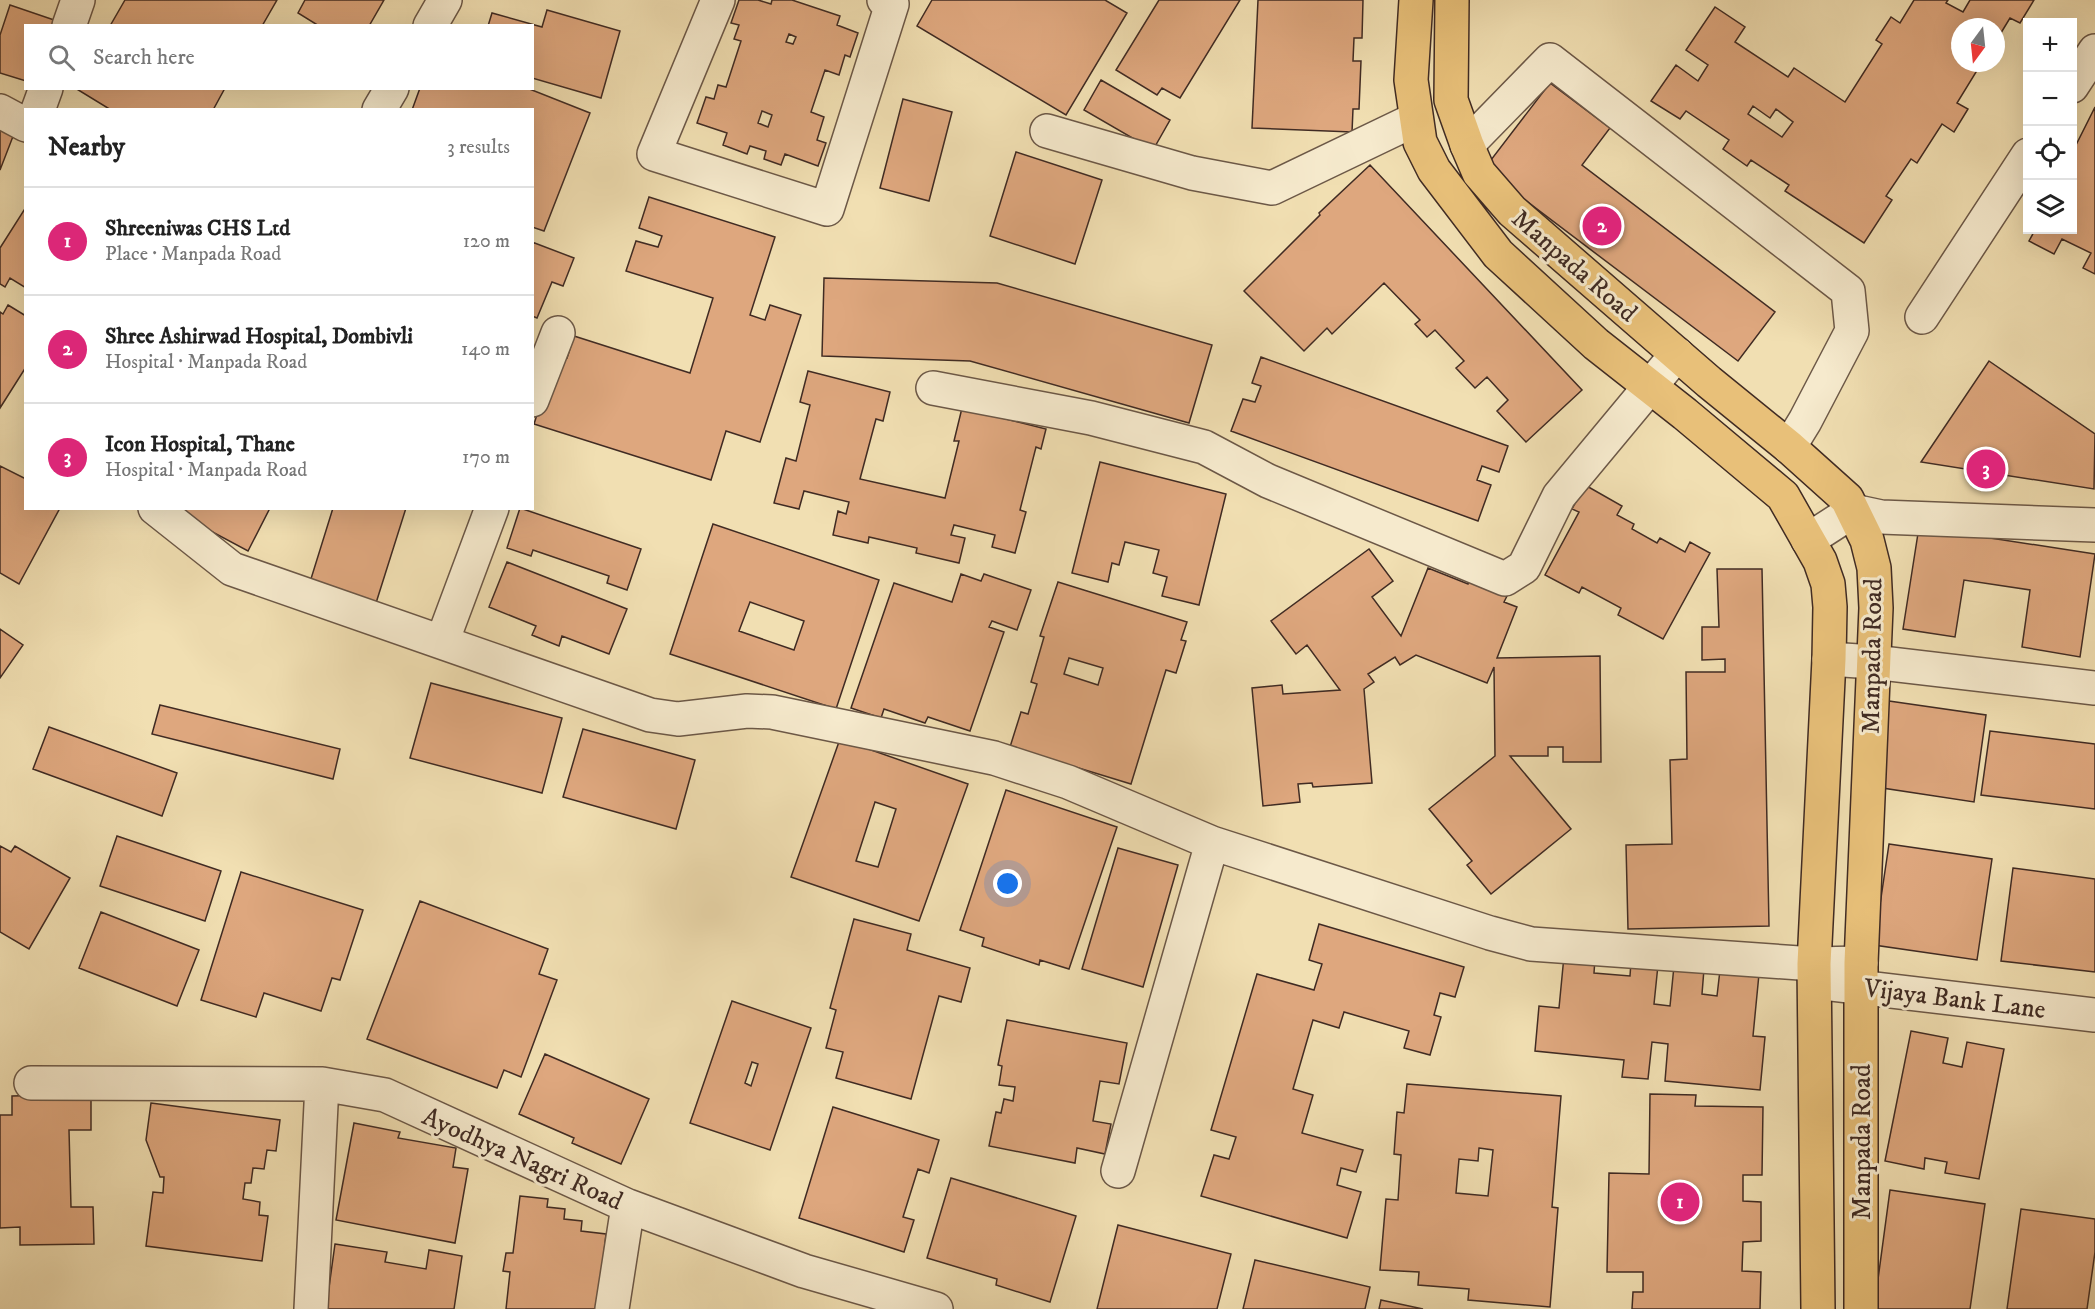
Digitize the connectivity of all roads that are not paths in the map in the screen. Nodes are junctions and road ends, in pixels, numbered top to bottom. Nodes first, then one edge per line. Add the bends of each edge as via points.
1 (78, 0) edge
2 (445, 0) edge
3 (718, 0) edge
4 (884, 0) edge
5 (1416, 0) edge
6 (1452, 0) edge
7 (70, 24) edge
8 (431, 24) edge
9 (2095, 51) edge
10 (2077, 80) edge
11 (45, 90) edge
12 (391, 90) edge
13 (39, 108) edge
14 (380, 108) edge
15 (0, 111) edge
16 (1416, 119) junction
17 (24, 124) edge
18 (1047, 131) dead end
19 (1467, 146) junction
20 (2023, 163) edge
21 (1434, 170) junction
22 (1922, 317) dead end
23 (558, 333) dead end
24 (1677, 354) junction
25 (1649, 387) junction
26 (933, 388) dead end
27 (534, 395) edge
28 (1789, 447) junction
29 (157, 510) edge
30 (491, 510) edge
31 (1853, 511) junction
32 (2095, 525) edge
33 (1808, 540) junction
34 (442, 642) junction
35 (1829, 658) junction
36 (1873, 662) junction
37 (2095, 688) edge
38 (1212, 843) junction
39 (1814, 973) junction
40 (1861, 975) junction
41 (2095, 1015) edge
42 (32, 1083) dead end
43 (322, 1084) junction
44 (1118, 1171) dead end
45 (628, 1206) junction
46 (311, 1309) edge
47 (612, 1309) edge
48 (936, 1309) edge
49 (1818, 1309) edge
50 (1861, 1309) edge

1 - 7 street
2 - 8 street
3 - 4 street via 654,154 828,209 892,3
5 - 16 main road, Manpada Road via 1411,80
6 - 19 main road, Manpada Road via 1451,100
9 - 10 street
11 - 13 street
12 - 14 street
15 - 17 street
16 - 18 street via 1272,188 1192,173
16 - 21 main road, Manpada Road via 1420,142
19 - 21 main road
19 - 24 main road, Manpada Road via 1479,173 1512,211
19 - 28 street via 1550,60 1848,291 1852,331
20 - 22 street
21 - 25 main road, Manpada Road via 1498,254
23 - 27 street
24 - 25 street
24 - 28 main road, Manpada Road
25 - 26 street via 1559,496 1524,567 1505,579 1268,481 1204,447 1091,418
25 - 33 main road, Manpada Road via 1783,496
28 - 31 main road, Manpada Road via 1847,499
29 - 34 street, Vijaya Bank Lane via 232,569
30 - 34 street
31 - 32 street via 1881,517
31 - 33 street
31 - 36 main road, Manpada Road via 1867,540 1874,568
33 - 35 main road, Manpada Road via 1828,584
34 - 38 street, Vijaya Bank Lane via 650,715 678,719 772,712 994,758 1068,782
35 - 36 street
35 - 39 main road, Manpada Road
36 - 37 street
36 - 40 main road, Manpada Road
38 - 39 street, Vijaya Bank Lane via 1531,944
38 - 44 street
39 - 40 street, Vijaya Bank Lane
39 - 49 main road, Manpada Road
40 - 41 street, Vijaya Bank Lane
40 - 50 main road, Manpada Road
42 - 43 street, Ayodhya Nagri Road
43 - 45 street, Ayodhya Nagri Road via 385,1095
43 - 46 street
45 - 47 street
45 - 48 street, Ayodhya Nagri Road via 804,1271

